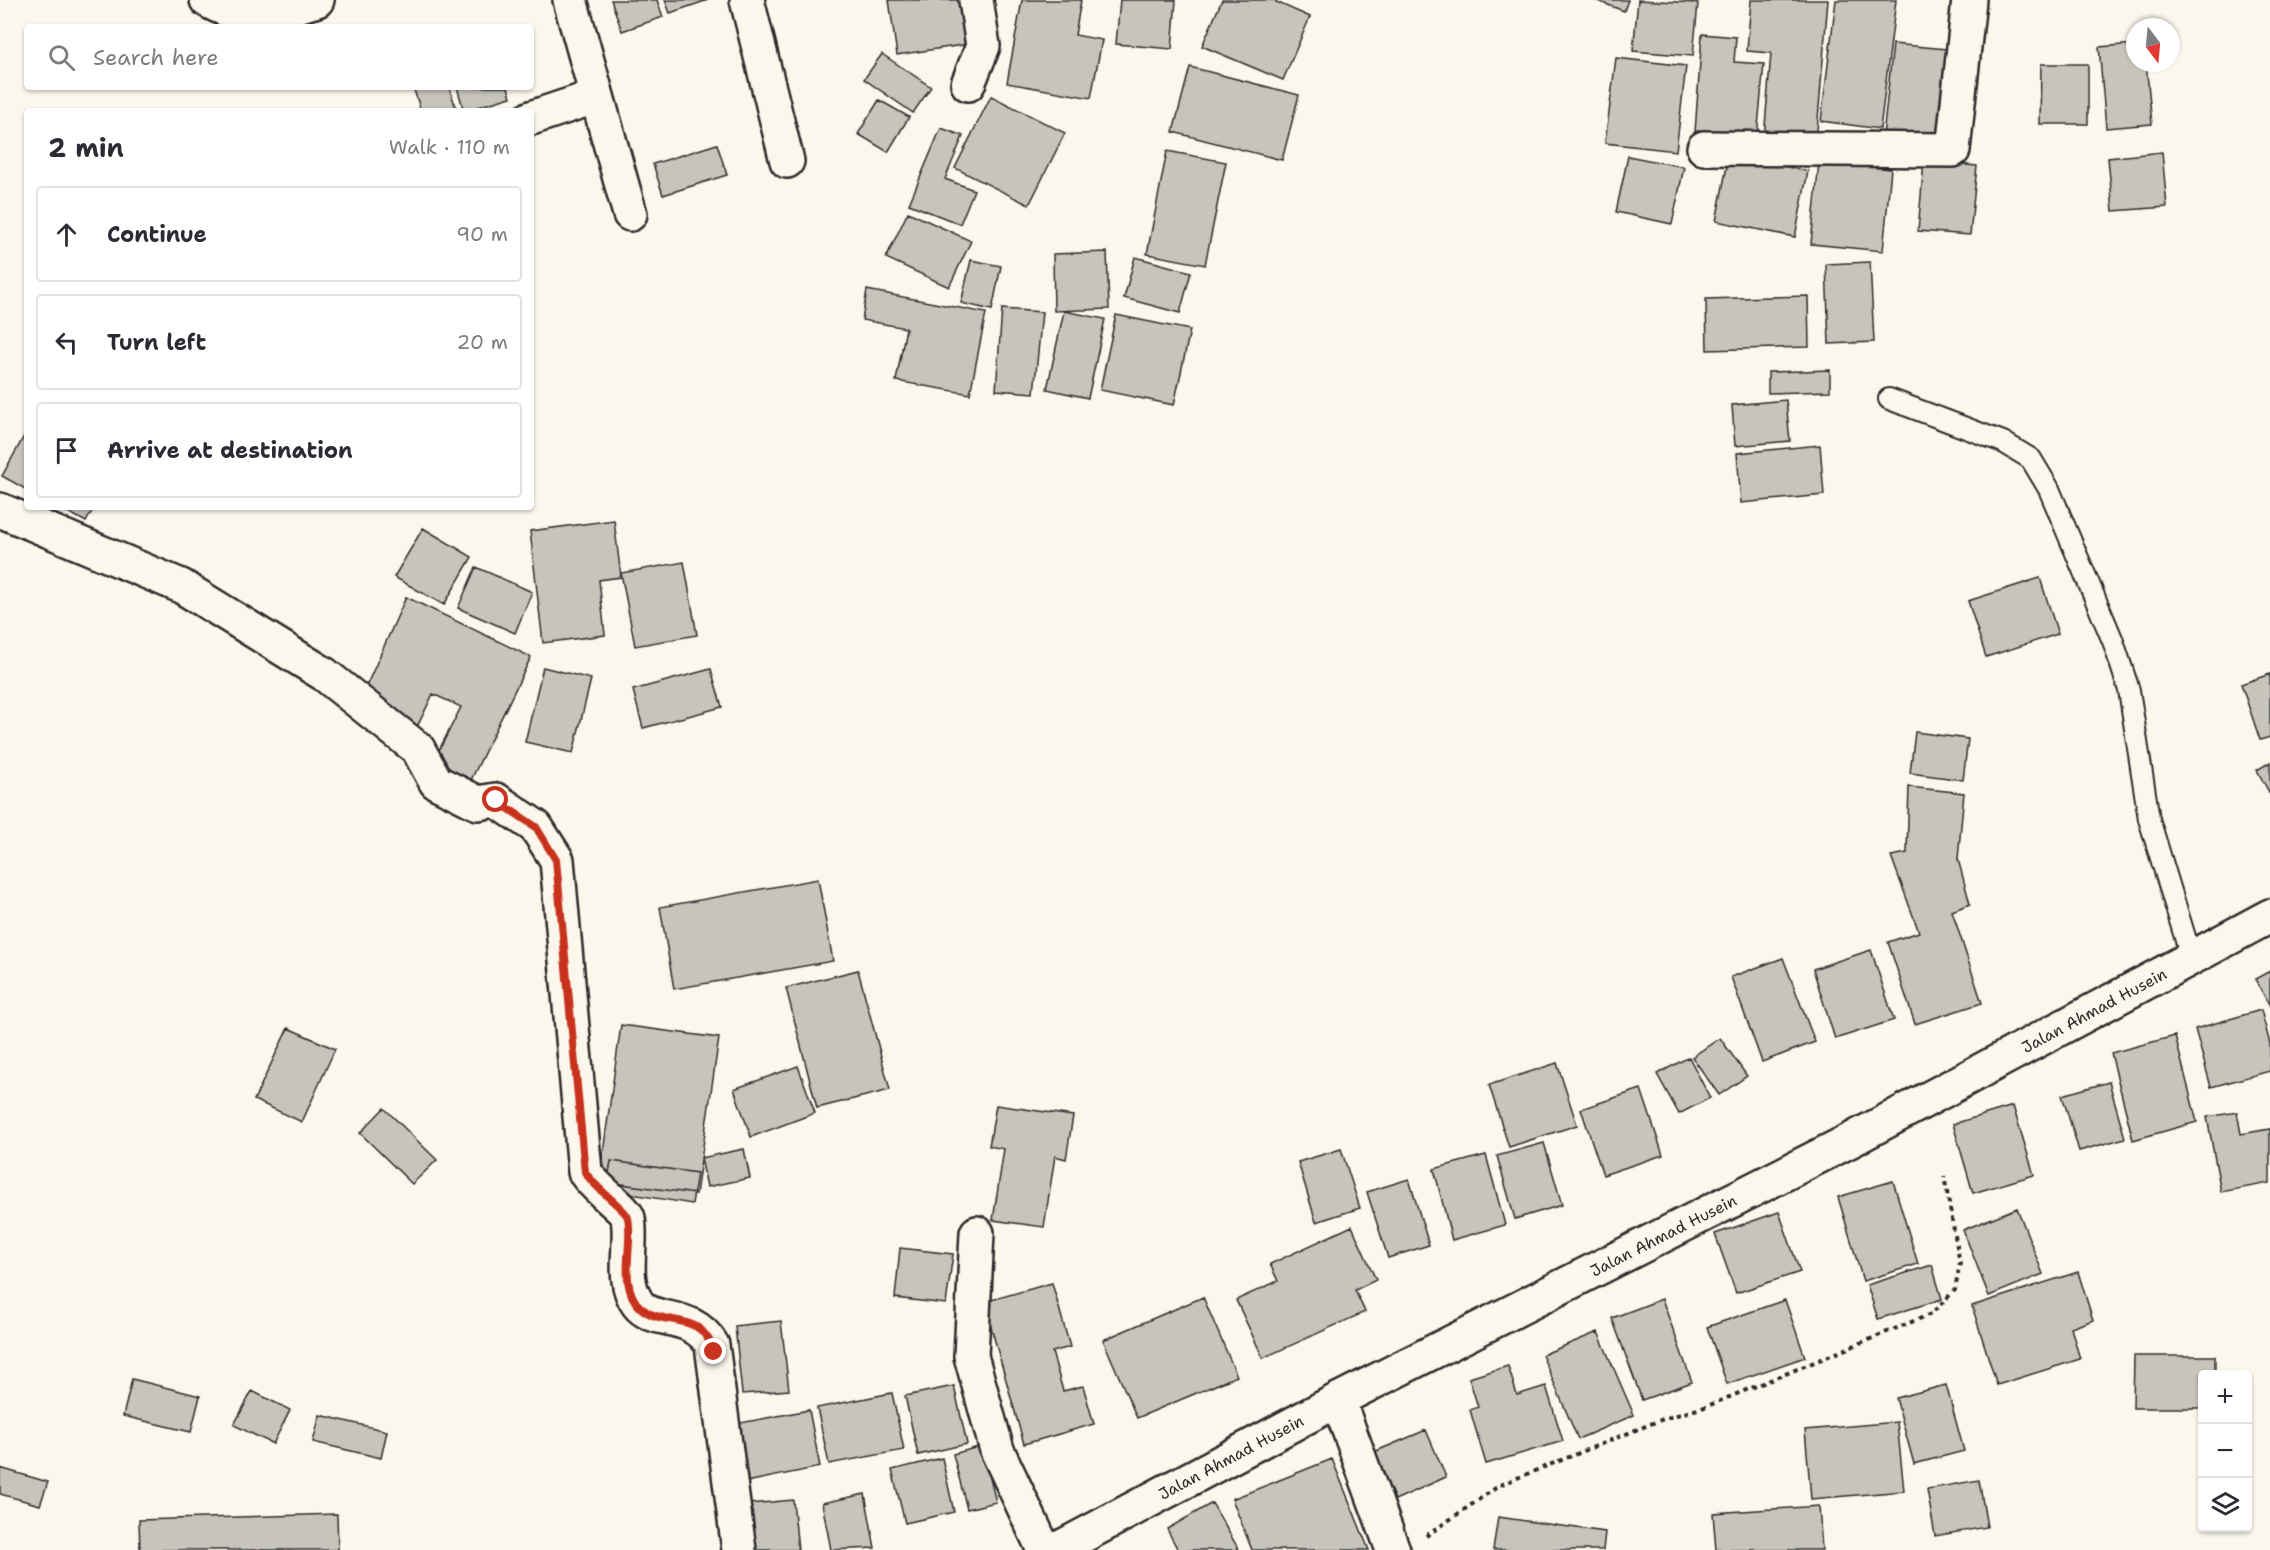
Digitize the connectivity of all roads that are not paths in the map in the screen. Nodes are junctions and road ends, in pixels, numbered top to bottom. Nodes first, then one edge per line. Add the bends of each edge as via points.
1 (207, 0) edge
2 (317, 0) edge
3 (570, 0) edge
4 (747, 0) edge
5 (976, 0) edge
6 (1969, 0) edge
7 (968, 84) dead end
8 (597, 96) junction
9 (534, 117) edge
10 (1704, 148) dead end
11 (787, 161) dead end
12 (630, 214) dead end
13 (1888, 399) dead end
14 (0, 510) edge
15 (2270, 916) edge
16 (2192, 960) junction
17 (976, 1233) dead end
18 (1338, 1400) junction
19 (739, 1550) edge
20 (1044, 1550) edge
21 (1056, 1550) edge
22 (1393, 1550) edge

1 - 2 street via 225,11 250,14
3 - 8 street
4 - 11 street
5 - 7 street via 983,46
6 - 10 street via 1953,150
8 - 9 street
8 - 12 street
13 - 16 lane via 2003,442 2031,459 2049,489 2113,641 2129,690 2149,819
14 - 19 street via 180,586 324,674 418,749 436,782 478,803 496,800 536,827 556,860 585,1172 628,1218 629,1286 639,1306 697,1326 712,1345
15 - 16 street, Jalan Ahmad Husein
16 - 18 street, Jalan Ahmad Husein via 1843,1145
17 - 20 street via 971,1356 997,1450
18 - 21 street, Jalan Ahmad Husein
18 - 22 street

